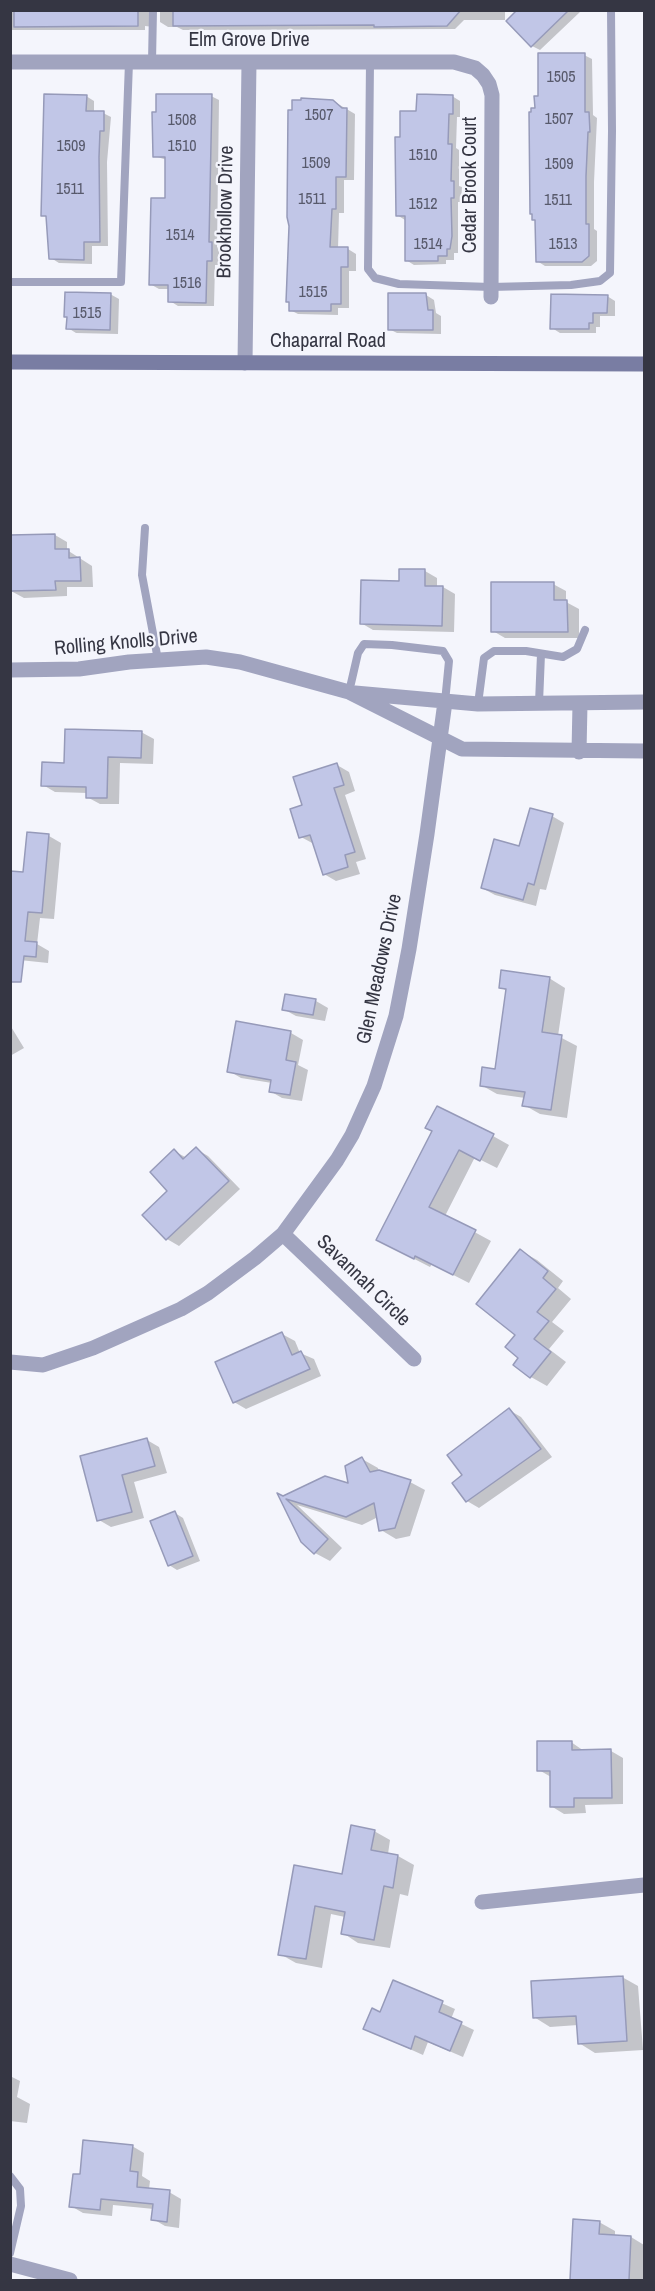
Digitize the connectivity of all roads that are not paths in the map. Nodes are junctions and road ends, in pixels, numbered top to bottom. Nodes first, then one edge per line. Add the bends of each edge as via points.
1 (153, 10) edge
2 (611, 10) edge
3 (10, 62) edge
4 (129, 62) junction
5 (152, 62) junction
6 (249, 62) junction
7 (370, 62) junction
8 (483, 75) joint
9 (10, 282) edge
10 (491, 292) junction
11 (10, 362) edge
12 (245, 363) junction
13 (645, 364) edge
14 (144, 528) dead end
15 (585, 630) dead end
16 (541, 654) junction
17 (158, 660) junction
18 (10, 670) edge
19 (349, 692) junction
20 (445, 702) junction
21 (645, 702) edge
22 (539, 703) junction
23 (477, 704) junction
24 (580, 704) junction
25 (440, 739) junction
26 (645, 751) edge
27 (579, 752) junction
28 (283, 1234) junction
29 (414, 1359) dead end
30 (10, 1362) edge
31 (645, 1885) edge
32 (482, 1902) dead end
33 (10, 2176) edge
34 (10, 2253) edge
35 (10, 2264) edge
36 (70, 2280) edge

1 - 5 lane
2 - 10 lane via 610,273 600,281
3 - 4 street, Elm Grove Drive
4 - 5 street, Elm Grove Drive
4 - 9 lane via 121,282
5 - 6 street, Elm Grove Drive
6 - 7 street, Elm Grove Drive
6 - 12 street, Brookhollow Drive
7 - 8 street, Elm Grove Drive via 454,62 475,68
7 - 10 lane via 368,269 375,278 399,284
8 - 10 street, Cedar Brook Court via 492,94
11 - 12 main road, Chaparral Road
12 - 13 main road, Chaparral Road
14 - 17 lane via 142,575
15 - 16 lane via 577,649 563,657
16 - 22 lane
16 - 23 lane via 494,651 484,658
17 - 18 street, Rolling Knolls Drive via 79,669
17 - 19 street, Rolling Knolls Drive via 206,657 240,662
19 - 20 street, Rolling Knolls Drive
19 - 20 lane via 358,653 364,644 392,645 442,651 449,661
19 - 25 street, Rolling Knolls Drive
20 - 23 street, Rolling Knolls Drive
20 - 25 street, Glen Meadows Drive
21 - 24 street, Rolling Knolls Drive
22 - 23 street, Rolling Knolls Drive
22 - 24 street, Rolling Knolls Drive
24 - 27 street
25 - 27 street, Rolling Knolls Drive via 462,749
25 - 28 street, Glen Meadows Drive via 410,949 386,1051 374,1086 338,1160
26 - 27 street, Rolling Knolls Drive
28 - 29 street, Savannah Circle
28 - 30 street, Glen Meadows Drive via 208,1293 146,1326 43,1365
31 - 32 street
33 - 34 lane via 20,2188 21,2206
35 - 36 street

